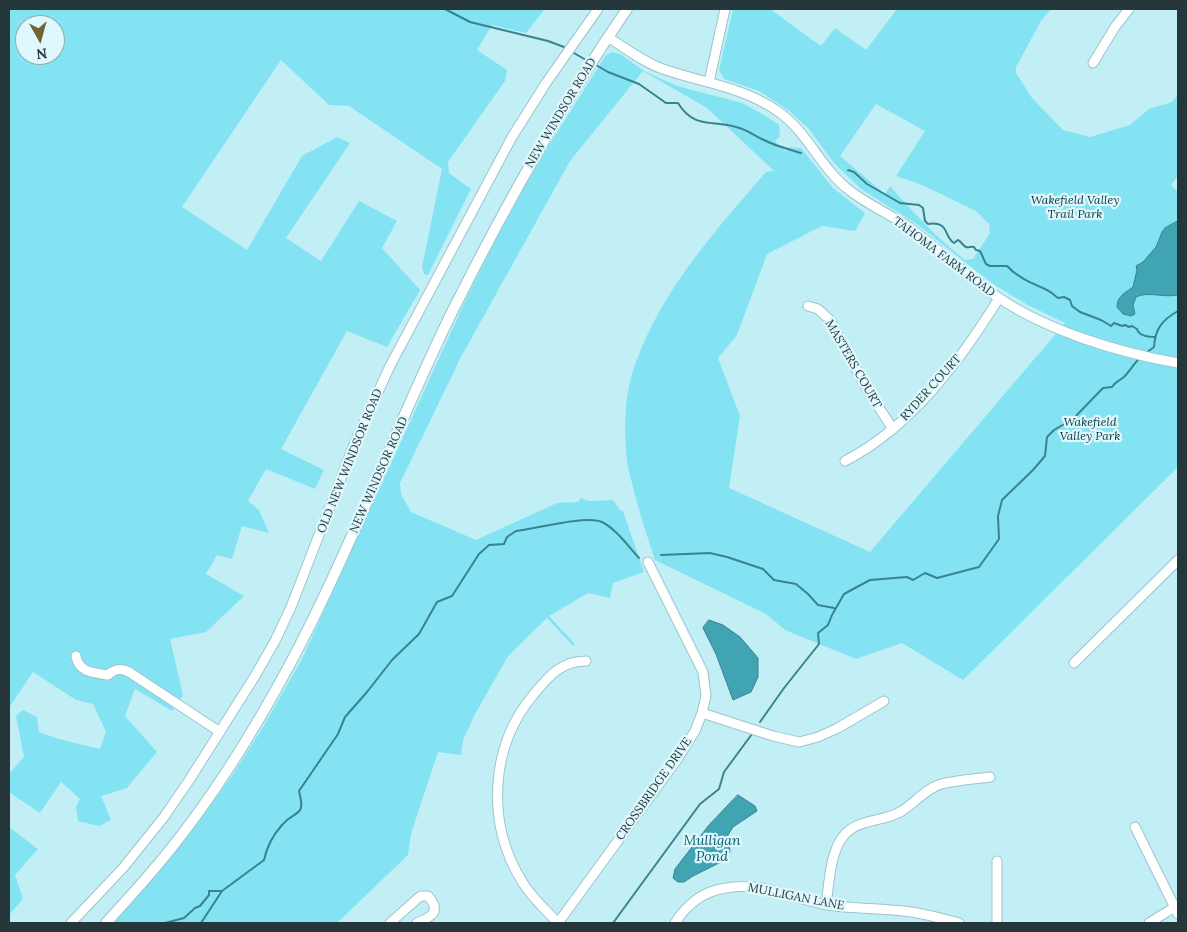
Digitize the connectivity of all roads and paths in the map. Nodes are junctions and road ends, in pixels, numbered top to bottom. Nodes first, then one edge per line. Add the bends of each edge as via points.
1 (598, 9) edge
2 (627, 9) edge
3 (725, 9) edge
4 (1129, 9) edge
5 (608, 37) junction
6 (1093, 63) dead end
7 (709, 82) junction
8 (999, 298) junction
9 (808, 306) dead end
10 (1178, 363) edge
11 (893, 429) junction
12 (845, 461) dead end
13 (1178, 560) edge
14 (648, 562) dead end
15 (76, 656) dead end
16 (586, 660) dead end
17 (1074, 663) dead end
18 (884, 701) dead end
19 (702, 713) junction
20 (220, 732) junction
21 (990, 777) dead end
22 (1135, 827) dead end
23 (997, 861) dead end
24 (826, 905) junction
25 (1177, 908) edge
26 (71, 923) edge
27 (106, 923) edge
28 (390, 923) edge
29 (417, 923) edge
30 (558, 923) edge
31 (675, 923) edge
32 (959, 923) edge
33 (997, 923) edge
34 (1149, 923) edge

1 - 20 street, OLD NEW WINDSOR ROAD via 512,137 430,290 362,426 279,633
2 - 5 main road, NEW WINDSOR ROAD
3 - 7 street
4 - 6 street
5 - 7 street, TAHOMA FARM ROAD via 660,68
5 - 27 main road, NEW WINDSOR ROAD via 535,157 452,313 354,533 278,686 204,805 169,852
7 - 8 street, TAHOMA FARM ROAD via 754,96 777,110 798,129 848,190 908,227
8 - 10 street, TAHOMA FARM ROAD via 1037,320 1101,344 1136,356
8 - 11 street, RYDER COURT via 958,359
9 - 11 street, MASTERS COURT via 818,309 829,319
11 - 12 street, RYDER COURT
13 - 17 street
14 - 19 street, CROSSBRIDGE DRIVE via 703,672 706,696
15 - 20 street via 82,668 94,673 129,672
16 - 30 street via 564,665 525,704 507,740 498,776 498,818 509,858 524,884
18 - 19 street via 838,728 799,742
19 - 30 street, CROSSBRIDGE DRIVE via 676,761
20 - 26 street, OLD NEW WINDSOR ROAD via 164,817
21 - 24 street via 937,786 895,815 867,821 849,830 835,852
22 - 25 street
23 - 33 street
24 - 31 street, MULLIGAN LANE via 759,887 735,886 699,898 683,911
24 - 32 street, MULLIGAN LANE via 909,912
25 - 34 street
28 - 29 street via 421,896 428,896 434,904 434,912

